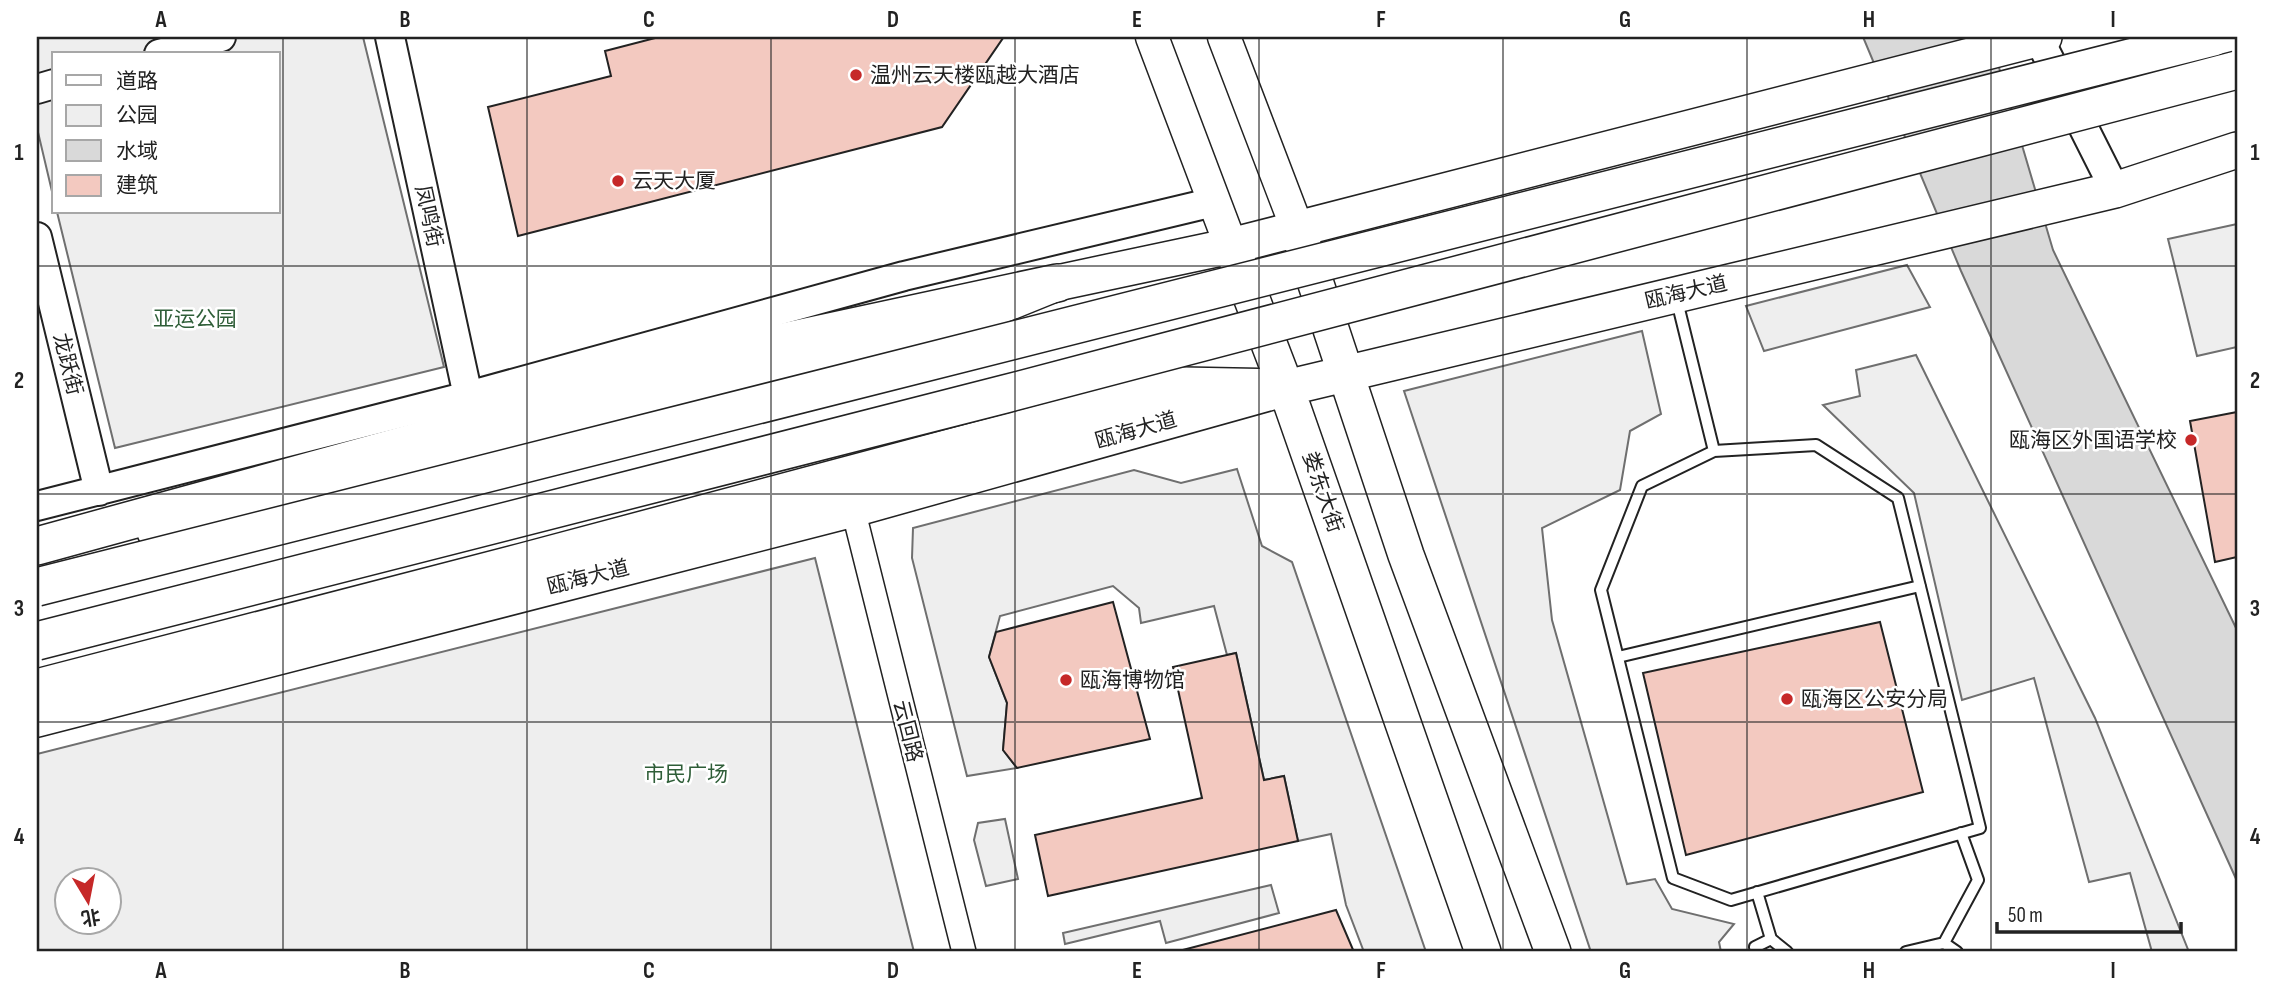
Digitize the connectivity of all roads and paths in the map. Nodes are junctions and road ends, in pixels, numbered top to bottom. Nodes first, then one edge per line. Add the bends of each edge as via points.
1 (220, 37) edge
2 (390, 37) edge
3 (1152, 37) edge
4 (1224, 37) edge
5 (2040, 37) edge
6 (2213, 37) edge
7 (166, 52) edge
8 (2237, 70) edge
9 (2237, 150) edge
10 (2115, 190) junction
11 (1214, 202) junction
12 (1297, 228) junction
13 (37, 237) edge
14 (1231, 246) junction
15 (1057, 283) junction
16 (1675, 295) junction
17 (1345, 373) junction
18 (1286, 388) junction
19 (468, 396) junction
20 (1714, 451) junction
21 (99, 491) junction
22 (37, 506) edge
23 (853, 509) junction
24 (37, 546) edge
25 (37, 562) edge
26 (1920, 586) junction
27 (37, 587) edge
28 (37, 641) edge
29 (1618, 657) junction
30 (37, 688) edge
31 (37, 719) edge
32 (1961, 833) junction
33 (1757, 892) junction
34 (1770, 939) junction
35 (1944, 943) junction
36 (964, 952) edge
37 (1483, 952) edge
38 (1553, 952) edge
39 (1756, 952) edge
40 (1787, 952) edge
41 (1906, 952) edge
42 (1957, 952) edge

1 - 7 street
2 - 19 street, 凤鸣街
3 - 11 main road, 娄东大街
4 - 12 main road
5 - 10 street
5 - 12 main road
6 - 27 highway, bridge
8 - 28 highway, bridge
9 - 10 main road, 瓯海大道
10 - 16 main road, 瓯海大道
11 - 14 main road, 娄东大街
11 - 19 street via 904,276
12 - 14 main road
12 - 17 main road
13 - 21 street, 龙跃街
14 - 15 main road
14 - 18 main road, 娄东大街
15 - 24 highway via 769,345
15 - 25 main road via 938,331
16 - 17 main road, 瓯海大道
16 - 20 lane
17 - 18 main road, 瓯海大道
17 - 38 main road via 1406,555
18 - 23 main road, 瓯海大道
18 - 30 highway via 1182,386
18 - 37 main road, 娄东大街
19 - 21 street
20 - 26 lane via 1816,445 1886,490 1898,498
20 - 29 lane via 1642,486 1601,590
21 - 22 street
23 - 31 main road, 瓯海大道
23 - 36 street, 云回路
26 - 29 lane
26 - 32 lane via 1980,828
29 - 33 lane via 1673,878 1731,900
32 - 33 lane
32 - 35 lane via 1978,880
33 - 34 lane
34 - 39 lane via 1755,947
34 - 40 lane
35 - 41 lane
35 - 42 lane

